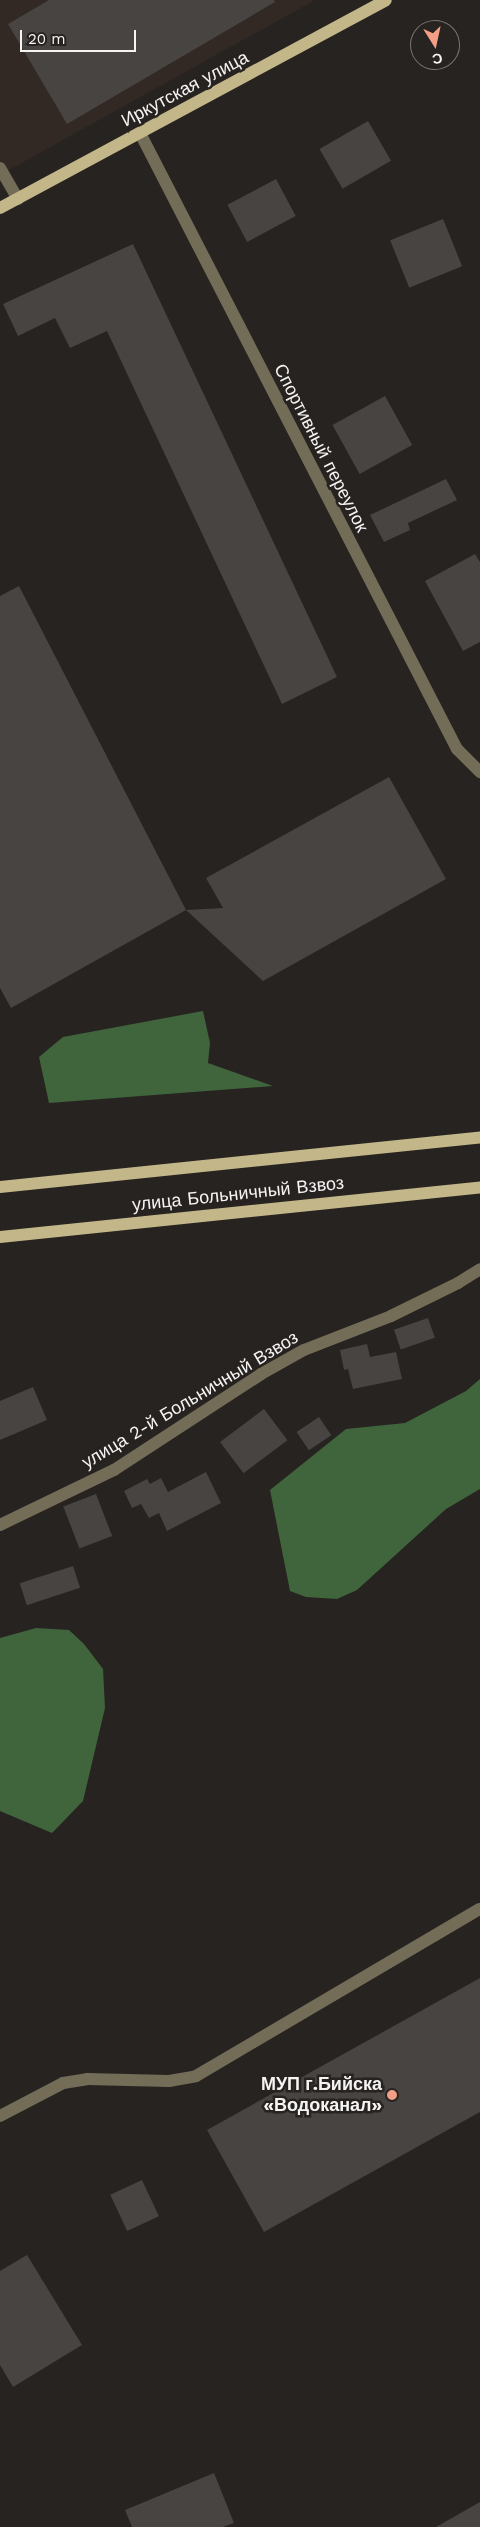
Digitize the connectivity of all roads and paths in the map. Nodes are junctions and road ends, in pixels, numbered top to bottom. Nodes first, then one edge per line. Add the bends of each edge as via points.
1 (386, 0) edge
2 (140, 133) junction
3 (0, 168) edge
4 (18, 199) junction
5 (0, 208) edge
6 (480, 772) edge
7 (480, 1137) edge
8 (0, 1187) edge
9 (480, 1187) edge
10 (0, 1236) edge
11 (480, 1269) edge
12 (0, 1525) edge
13 (480, 1909) edge
14 (0, 2116) edge

1 - 2 main road, Иркутская улица
2 - 4 main road, Иркутская улица
2 - 6 street, Спортивный переулок via 457,749
3 - 4 street
4 - 5 main road, Иркутская улица
7 - 8 main road, улица Больничный Взвоз
9 - 10 main road, улица Больничный Взвоз
11 - 12 street, улица 2-й Больничный Взвоз via 458,1284 391,1316 304,1350 260,1374 114,1470
13 - 14 street via 196,2076 169,2081 87,2079 63,2083

